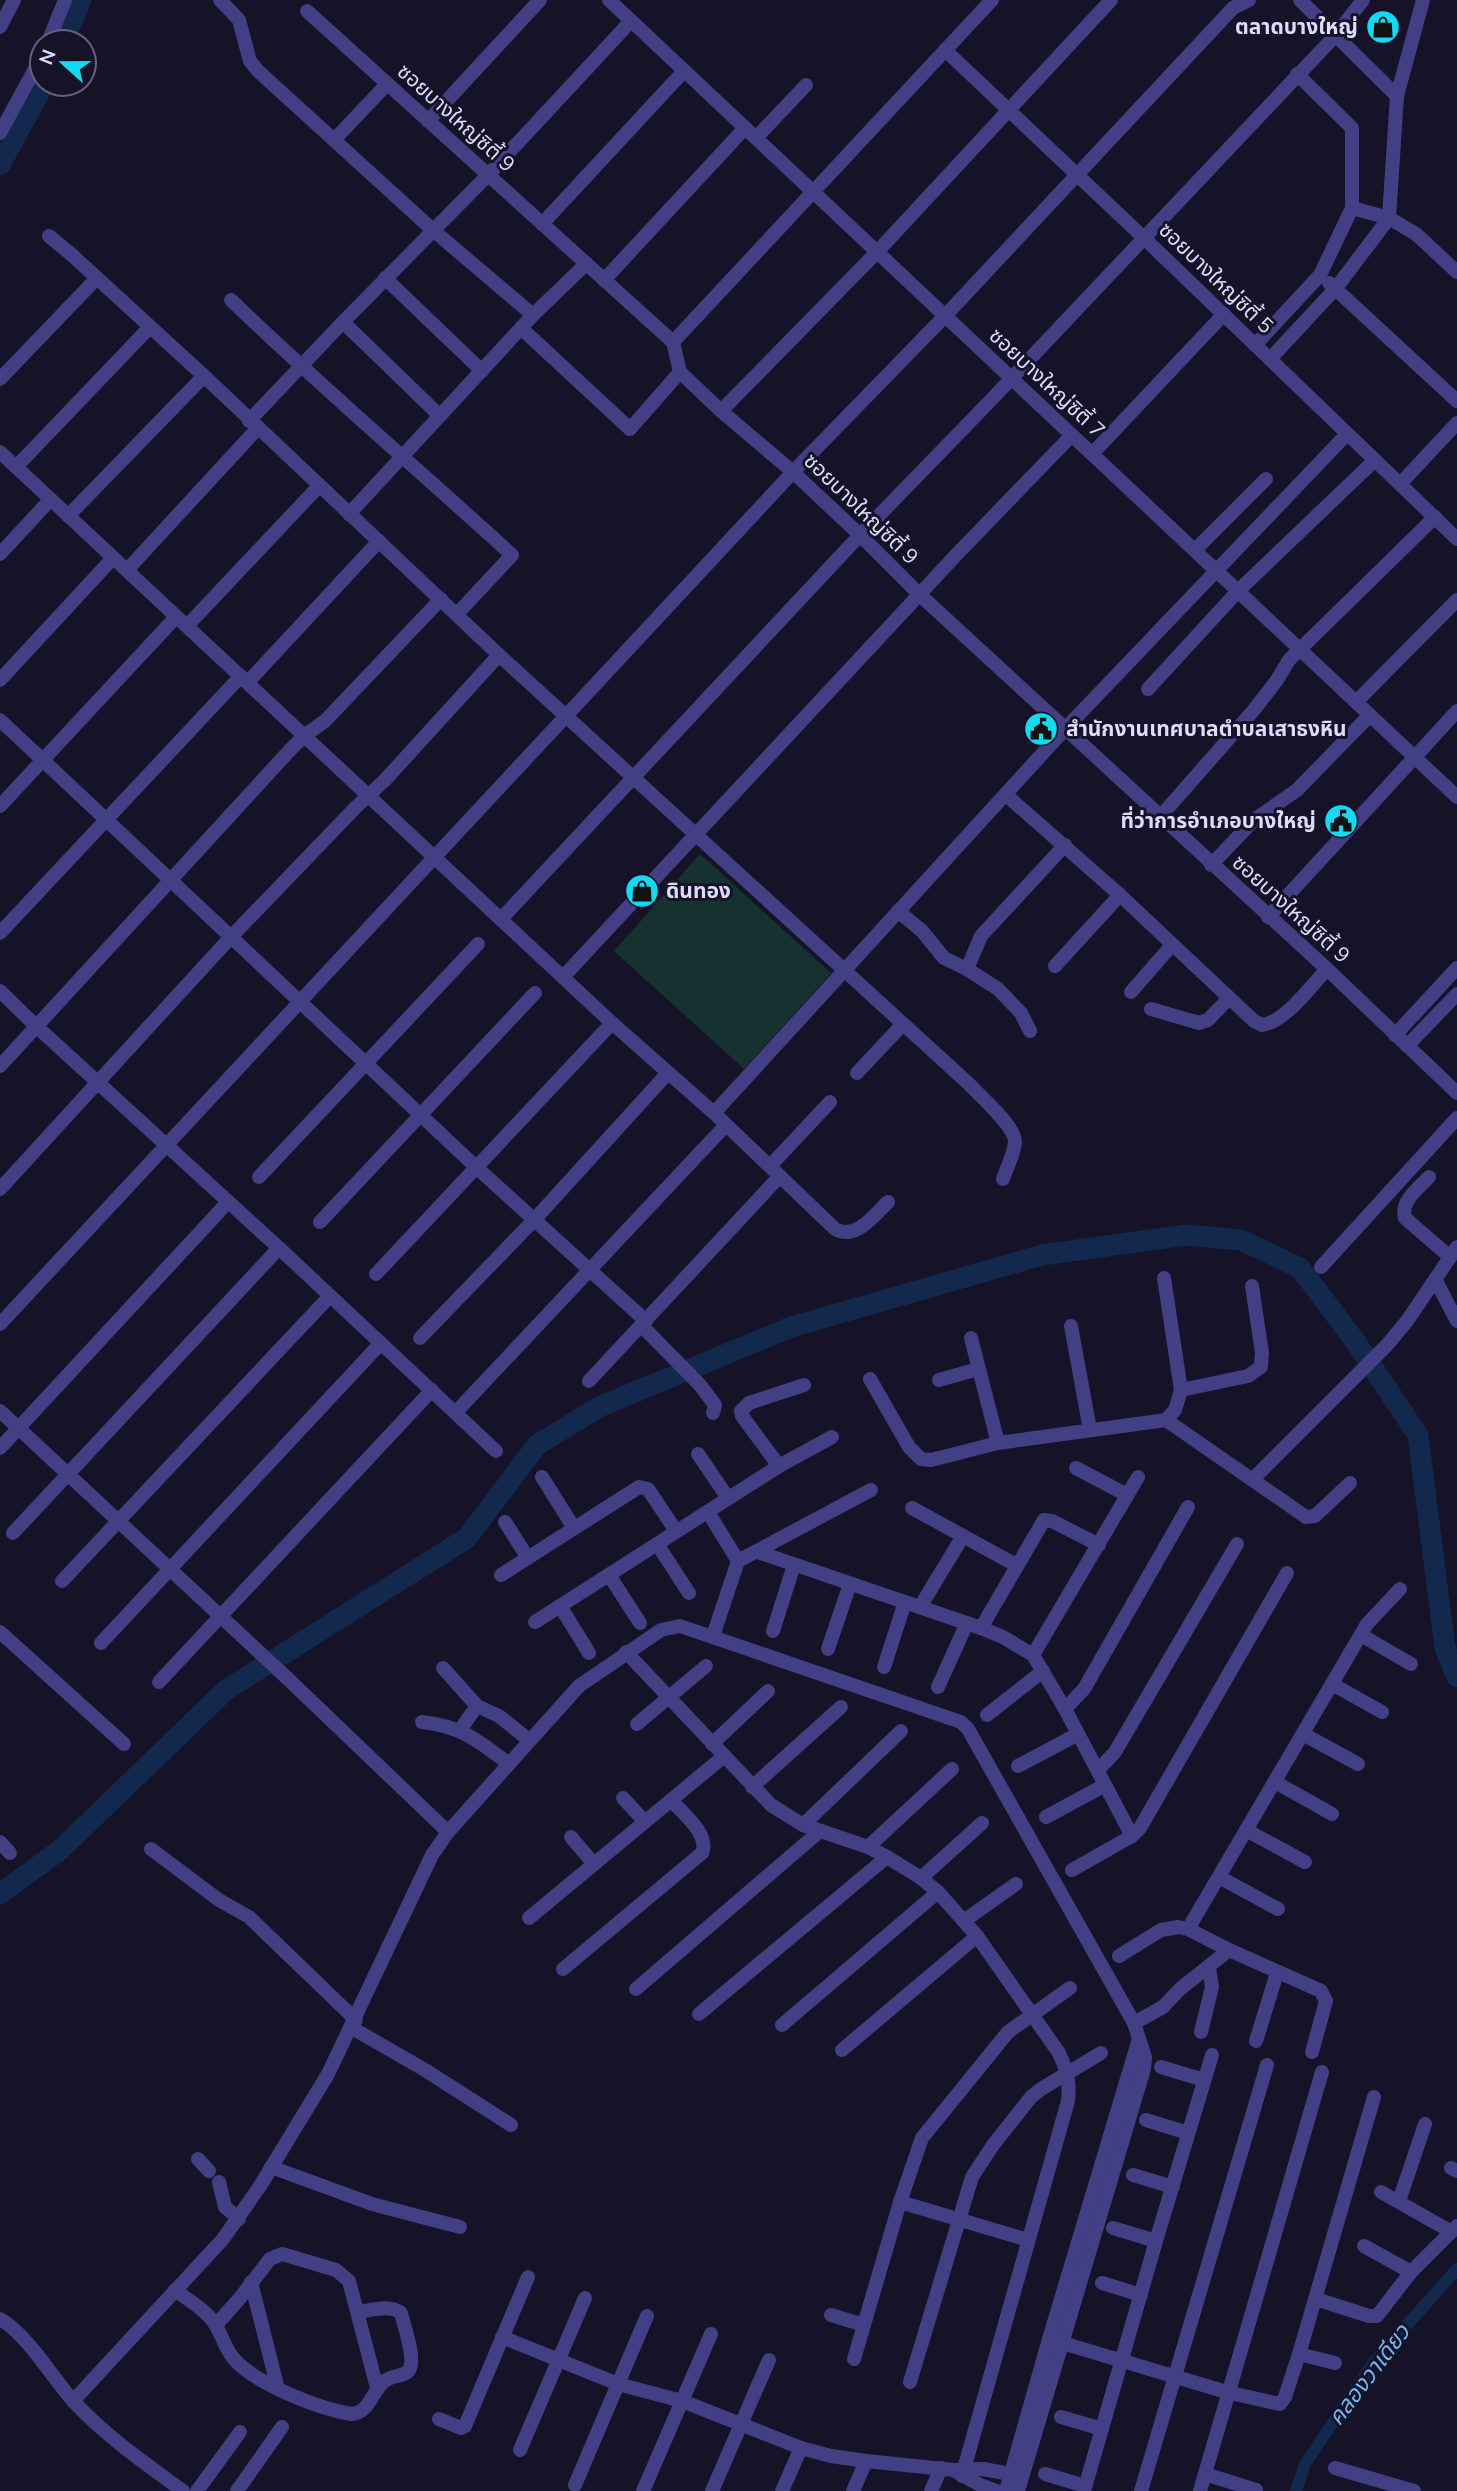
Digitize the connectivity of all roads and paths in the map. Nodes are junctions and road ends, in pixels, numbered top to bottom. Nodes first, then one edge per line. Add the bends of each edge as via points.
1 (14, 0) edge
2 (65, 0) edge
3 (220, 0) edge
4 (540, 0) edge
5 (609, 0) edge
6 (992, 0) edge
7 (1111, 0) edge
8 (1248, 0) edge
9 (1300, 0) edge
10 (1363, 0) edge
11 (1423, 0) edge
12 (1234, 4) edge
13 (307, 11) dead end
14 (631, 21) junction
15 (0, 27) edge
16 (54, 28) edge
17 (1335, 36) junction
18 (945, 50) junction
19 (684, 71) junction
20 (1297, 74) junction
21 (28, 81) edge
22 (387, 84) junction
23 (806, 85) dead end
24 (1397, 96) junction
25 (1010, 112) junction
26 (428, 121) junction
27 (0, 132) edge
28 (750, 133) junction
29 (334, 139) junction
30 (488, 175) junction
31 (1078, 175) junction
32 (812, 191) junction
33 (1352, 208) junction
34 (1389, 218) junction
35 (542, 224) junction
36 (434, 231) junction
37 (49, 236) dead end
38 (1144, 238) junction
39 (877, 252) junction
40 (586, 264) junction
41 (1457, 272) edge
42 (1320, 275) junction
43 (97, 278) junction
44 (385, 278) junction
45 (604, 280) junction
46 (1336, 288) junction
47 (231, 300) dead end
48 (1224, 314) junction
49 (533, 315) junction
50 (945, 316) junction
51 (343, 322) junction
52 (150, 327) junction
53 (521, 328) junction
54 (673, 342) junction
55 (1255, 345) junction
56 (1270, 359) junction
57 (300, 366) junction
58 (482, 371) junction
59 (680, 372) junction
60 (204, 376) junction
61 (1011, 378) junction
62 (0, 379) edge
63 (1457, 401) edge
64 (720, 411) junction
65 (440, 416) junction
66 (1457, 423) edge
67 (253, 425) junction
68 (1348, 433) junction
69 (1072, 435) junction
70 (0, 452) edge
71 (1092, 454) junction
72 (404, 456) junction
73 (1376, 460) junction
74 (16, 467) junction
75 (793, 472) junction
76 (1266, 479) dead end
77 (1400, 484) junction
78 (319, 485) junction
79 (50, 500) junction
80 (349, 514) junction
81 (68, 516) junction
82 (1435, 517) junction
83 (860, 535) junction
84 (1457, 539) edge
85 (379, 541) junction
86 (1195, 550) junction
87 (0, 554) edge
88 (113, 558) junction
89 (127, 570) junction
90 (1217, 572) junction
91 (1238, 591) junction
92 (920, 595) junction
93 (441, 599) junction
94 (1457, 600) edge
95 (457, 614) junction
96 (181, 622) junction
97 (1300, 650) junction
98 (499, 655) junction
99 (245, 679) junction
100 (0, 680) edge
101 (1148, 689) dead end
102 (1356, 702) junction
103 (1457, 711) edge
104 (1370, 715) junction
105 (566, 718) junction
106 (0, 720) edge
107 (1065, 729) junction
108 (305, 735) junction
109 (1414, 757) junction
110 (43, 761) junction
111 (633, 778) junction
112 (369, 795) junction
113 (1006, 795) junction
114 (1457, 797) edge
115 (0, 806) edge
116 (1160, 817) junction
117 (105, 821) junction
118 (696, 835) junction
119 (1065, 845) junction
120 (435, 858) junction
121 (1211, 865) junction
122 (169, 879) junction
123 (1120, 895) junction
124 (898, 911) junction
125 (1268, 917) junction
126 (501, 919) junction
127 (0, 933) edge
128 (230, 938) junction
129 (478, 944) dead end
130 (1172, 944) junction
131 (1055, 966) dead end
132 (967, 968) junction
133 (1457, 968) edge
134 (1327, 969) junction
135 (844, 970) junction
136 (562, 977) junction
137 (0, 990) edge
138 (1131, 992) dead end
139 (535, 993) dead end
140 (1457, 994) edge
141 (1229, 998) junction
142 (299, 1001) junction
143 (1151, 1009) dead end
144 (612, 1023) junction
145 (903, 1024) junction
146 (36, 1026) junction
147 (1030, 1031) dead end
148 (1395, 1035) junction
149 (1407, 1046) junction
150 (366, 1063) junction
151 (0, 1066) edge
152 (857, 1073) dead end
153 (667, 1074) junction
154 (99, 1083) junction
155 (1457, 1093) edge
156 (830, 1102) dead end
157 (714, 1113) junction
158 (421, 1115) junction
159 (1457, 1118) edge
160 (726, 1125) junction
161 (166, 1145) junction
162 (476, 1167) junction
163 (775, 1171) junction
164 (259, 1177) dead end
165 (1429, 1177) dead end
166 (1003, 1178) dead end
167 (0, 1189) edge
168 (228, 1202) junction
169 (888, 1202) dead end
170 (534, 1220) junction
171 (320, 1222) dead end
172 (279, 1248) junction
173 (1454, 1252) edge
174 (1321, 1267) dead end
175 (591, 1270) junction
176 (376, 1274) dead end
177 (1164, 1279) dead end
178 (1436, 1281) junction
179 (1252, 1286) dead end
180 (330, 1296) junction
181 (1457, 1321) edge
182 (644, 1323) junction
183 (0, 1324) edge
184 (1071, 1326) dead end
185 (420, 1338) dead end
186 (971, 1338) dead end
187 (381, 1343) junction
188 (978, 1369) junction
189 (870, 1379) dead end
190 (939, 1380) dead end
191 (589, 1381) dead end
192 (804, 1385) dead end
193 (432, 1390) junction
194 (1181, 1390) junction
195 (0, 1411) edge
196 (456, 1412) junction
197 (713, 1413) dead end
198 (1166, 1420) junction
199 (19, 1429) junction
200 (1090, 1430) junction
201 (832, 1437) dead end
202 (998, 1443) junction
203 (0, 1448) edge
204 (496, 1451) dead end
205 (698, 1454) dead end
206 (779, 1466) junction
207 (1076, 1468) dead end
208 (67, 1475) junction
209 (542, 1477) dead end
210 (1138, 1478) dead end
211 (1253, 1479) junction
212 (1350, 1483) dead end
213 (871, 1490) dead end
214 (1127, 1495) junction
215 (728, 1498) junction
216 (1188, 1507) dead end
217 (912, 1508) dead end
218 (708, 1512) junction
219 (119, 1522) junction
220 (505, 1522) dead end
221 (574, 1528) junction
222 (677, 1531) junction
223 (13, 1533) dead end
224 (963, 1536) junction
225 (657, 1544) junction
226 (1237, 1544) dead end
227 (1099, 1545) junction
228 (758, 1552) junction
229 (528, 1558) junction
230 (738, 1561) junction
231 (794, 1565) junction
232 (1016, 1565) junction
233 (170, 1570) junction
234 (1287, 1573) dead end
235 (501, 1575) dead end
236 (609, 1575) junction
237 (62, 1581) dead end
238 (850, 1584) junction
239 (1399, 1589) dead end
240 (689, 1593) dead end
241 (905, 1602) junction
242 (560, 1606) junction
243 (920, 1607) junction
244 (219, 1616) junction
245 (535, 1622) dead end
246 (640, 1623) dead end
247 (974, 1626) junction
248 (773, 1631) dead end
249 (0, 1632) edge
250 (1361, 1635) junction
251 (713, 1636) junction
252 (101, 1643) dead end
253 (828, 1649) dead end
254 (626, 1652) junction
255 (589, 1653) dead end
256 (1033, 1655) junction
257 (1411, 1664) dead end
258 (706, 1666) dead end
259 (884, 1667) dead end
260 (443, 1668) dead end
261 (1043, 1671) junction
262 (159, 1682) dead end
263 (1332, 1685) junction
264 (938, 1687) dead end
265 (768, 1691) dead end
266 (667, 1698) junction
267 (477, 1706) junction
268 (841, 1707) dead end
269 (1065, 1709) junction
270 (1382, 1712) dead end
271 (987, 1715) dead end
272 (422, 1722) dead end
273 (636, 1724) dead end
274 (460, 1730) junction
275 (901, 1731) dead end
276 (1078, 1734) junction
277 (1303, 1734) junction
278 (529, 1740) junction
279 (124, 1744) dead end
280 (712, 1744) junction
281 (723, 1756) junction
282 (509, 1763) junction
283 (1358, 1764) dead end
284 (1018, 1766) dead end
285 (952, 1769) dead end
286 (1098, 1770) junction
287 (1275, 1782) junction
288 (1105, 1785) junction
289 (752, 1787) junction
290 (623, 1798) dead end
291 (671, 1800) junction
292 (1332, 1814) dead end
293 (1046, 1817) dead end
294 (645, 1822) junction
295 (982, 1822) dead end
296 (803, 1825) junction
297 (1246, 1830) junction
298 (820, 1831) junction
299 (448, 1832) junction
300 (1132, 1836) junction
301 (571, 1837) dead end
302 (868, 1847) junction
303 (151, 1849) dead end
304 (887, 1857) junction
305 (1305, 1863) dead end
306 (594, 1864) junction
307 (1072, 1870) dead end
308 (1219, 1877) junction
309 (921, 1878) junction
310 (1016, 1884) dead end
311 (939, 1892) junction
312 (1278, 1909) dead end
313 (529, 1918) dead end
314 (965, 1920) junction
315 (1188, 1929) junction
316 (977, 1936) junction
317 (1229, 1950) junction
318 (1119, 1956) dead end
319 (1209, 1968) junction
320 (563, 1969) dead end
321 (1277, 1973) junction
322 (1070, 1988) dead end
323 (636, 1989) dead end
324 (1031, 2013) junction
325 (699, 2014) dead end
326 (1134, 2023) junction
327 (354, 2024) junction
328 (782, 2025) dead end
329 (1200, 2032) dead end
330 (1256, 2041) dead end
331 (842, 2050) dead end
332 (1312, 2052) dead end
333 (1101, 2053) dead end
334 (1212, 2055) dead end
335 (1267, 2064) dead end
336 (1161, 2067) dead end
337 (1068, 2072) junction
338 (1322, 2073) dead end
339 (1205, 2080) junction
340 (1374, 2097) dead end
341 (1146, 2120) dead end
342 (1425, 2124) dead end
343 (511, 2125) dead end
344 (1188, 2133) junction
345 (198, 2159) dead end
346 (271, 2167) junction
347 (1133, 2175) dead end
348 (1172, 2187) junction
349 (1381, 2192) dead end
350 (1399, 2201) junction
351 (900, 2202) junction
352 (958, 2218) junction
353 (239, 2219) junction
354 (460, 2227) dead end
355 (1113, 2228) dead end
356 (1453, 2229) edge
357 (1028, 2240) junction
358 (1156, 2241) junction
359 (1364, 2246) dead end
360 (1411, 2272) junction
361 (528, 2277) dead end
362 (251, 2282) junction
363 (1102, 2283) dead end
364 (175, 2290) junction
365 (1141, 2295) junction
366 (585, 2298) dead end
367 (1316, 2299) junction
368 (359, 2312) junction
369 (831, 2315) dead end
370 (647, 2316) dead end
371 (0, 2319) edge
372 (216, 2325) junction
373 (864, 2325) junction
374 (711, 2334) dead end
375 (502, 2337) junction
376 (1055, 2341) junction
377 (1299, 2354) junction
378 (854, 2359) dead end
379 (559, 2360) junction
380 (769, 2360) dead end
381 (1121, 2361) junction
382 (1335, 2364) dead end
383 (1174, 2376) junction
384 (911, 2382) dead end
385 (618, 2384) junction
386 (377, 2388) junction
387 (278, 2389) junction
388 (1230, 2393) junction
389 (73, 2401) junction
390 (682, 2401) junction
391 (1061, 2417) dead end
392 (439, 2419) dead end
393 (741, 2424) junction
394 (282, 2427) dead end
395 (1102, 2429) junction
396 (240, 2432) dead end
397 (801, 2448) junction
398 (520, 2450) dead end
399 (866, 2461) junction
400 (1335, 2468) dead end
401 (955, 2471) junction
402 (1045, 2474) dead end
403 (1205, 2474) junction
404 (575, 2485) dead end
405 (1010, 2487) edge
406 (1085, 2488) edge
407 (1256, 2490) edge
408 (183, 2491) edge
409 (197, 2491) edge
410 (237, 2491) edge
411 (643, 2491) edge
412 (712, 2491) edge
413 (782, 2491) edge
414 (853, 2491) edge
415 (931, 2491) edge
416 (1141, 2491) edge
417 (1200, 2491) edge
418 (1414, 2491) edge

1 - 15 street
2 - 16 street
3 - 29 street via 239,20 250,61 258,72
4 - 26 street
5 - 14 street, ซอยบางใหญ่ซิตี้ 7
6 - 18 street
7 - 25 street
8 - 12 street
9 - 17 street
10 - 17 street
11 - 24 street
12 - 31 street
13 - 22 street, ซอยบางใหญ่ซิตี้ 9
14 - 19 street, ซอยบางใหญ่ซิตี้ 7
14 - 30 street
17 - 20 street
17 - 24 street
18 - 25 street, ซอยบางใหญ่ซิตี้ 5
18 - 32 street
19 - 28 street, ซอยบางใหญ่ซิตี้ 7
19 - 35 street
20 - 33 street via 1353,128
20 - 38 street
21 - 27 street
22 - 26 street, ซอยบางใหญ่ซิตี้ 9
22 - 29 street
23 - 28 street
24 - 34 street
25 - 31 street, ซอยบางใหญ่ซิตี้ 5
25 - 39 street
26 - 30 street, ซอยบางใหญ่ซิตี้ 9
28 - 32 street, ซอยบางใหญ่ซิตี้ 7
28 - 45 street
29 - 36 street
30 - 35 street, ซอยบางใหญ่ซิตี้ 9
30 - 36 street
31 - 38 street, ซอยบางใหญ่ซิตี้ 5
31 - 50 street
32 - 39 street, ซอยบางใหญ่ซิตี้ 7
32 - 54 street
33 - 34 street
33 - 42 street
34 - 41 street via 1416,234
34 - 46 street
35 - 40 street, ซอยบางใหญ่ซิตี้ 9
36 - 44 street
36 - 49 street
37 - 43 street
38 - 48 street, ซอยบางใหญ่ซิตี้ 5
38 - 61 street
39 - 50 street, ซอยบางใหญ่ซิตี้ 7
39 - 64 street
40 - 45 street, ซอยบางใหญ่ซิตี้ 9
40 - 49 street
42 - 46 street
42 - 55 street
43 - 52 street
43 - 62 street
44 - 51 street
44 - 58 street
45 - 54 street, ซอยบางใหญ่ซิตี้ 9
46 - 56 street
46 - 63 street
47 - 57 street
48 - 55 street, ซอยบางใหญ่ซิตี้ 5
48 - 71 street
49 - 53 street
50 - 61 street, ซอยบางใหญ่ซิตี้ 7
50 - 75 street
51 - 57 street
51 - 65 street
52 - 60 street
52 - 74 street
53 - 58 street
53 - 59 street via 629,429
54 - 59 street
55 - 56 street, ซอยบางใหญ่ซิตี้ 5
56 - 68 street, ซอยบางใหญ่ซิตี้ 5
57 - 67 street
57 - 72 street
58 - 65 street
59 - 64 street, ซอยบางใหญ่ซิตี้ 9
60 - 67 street
60 - 81 street
61 - 69 street, ซอยบางใหญ่ซิตี้ 7
61 - 83 street
64 - 75 street, ซอยบางใหญ่ซิตี้ 9
65 - 72 street
66 - 77 street
67 - 78 street
67 - 89 street
68 - 73 street, ซอยบางใหญ่ซิตี้ 5
68 - 90 street
69 - 71 street, ซอยบางใหญ่ซิตี้ 7
69 - 92 street
70 - 74 street
71 - 86 street, ซอยบางใหญ่ซิตี้ 7
72 - 80 street
72 - 95 street via 512,555
73 - 77 street, ซอยบางใหญ่ซิตี้ 5
73 - 91 street
74 - 79 street
75 - 83 street, ซอยบางใหญ่ซิตี้ 9
75 - 105 street
76 - 86 street
77 - 82 street, ซอยบางใหญ่ซิตี้ 5
78 - 80 street
78 - 96 street
79 - 81 street
79 - 87 street
80 - 85 street
81 - 88 street
82 - 84 street, ซอยบางใหญ่ซิตี้ 5
82 - 97 street
83 - 92 street, ซอยบางใหญ่ซิตี้ 9
83 - 111 street
85 - 93 street
85 - 99 street
86 - 90 street, ซอยบางใหญ่ซิตี้ 7
88 - 89 street
88 - 100 street
89 - 96 street
90 - 91 street, ซอยบางใหญ่ซิตี้ 7
90 - 107 street
91 - 97 street, ซอยบางใหญ่ซิตี้ 7
91 - 101 street
92 - 107 street, ซอยบางใหญ่ซิตี้ 9
92 - 118 street
93 - 95 street
93 - 108 street via 325,721
94 - 102 street
95 - 98 street
96 - 99 street
96 - 110 street
97 - 102 street, ซอยบางใหญ่ซิตี้ 7
97 - 116 street
98 - 105 street
98 - 112 street
99 - 108 street
99 - 117 street
102 - 104 street, ซอยบางใหญ่ซิตี้ 7
103 - 109 street
104 - 109 street, ซอยบางใหญ่ซิตี้ 7
104 - 121 street via 1297,790 1254,820
105 - 111 street
105 - 120 street
106 - 110 street
107 - 113 street
107 - 116 street, ซอยบางใหญ่ซิตี้ 9
108 - 112 street
108 - 122 street
109 - 114 street, ซอยบางใหญ่ซิตี้ 7
109 - 125 street
110 - 115 street
110 - 117 street
111 - 118 street
111 - 126 street
112 - 120 street
112 - 128 street
113 - 119 street
113 - 124 street
116 - 121 street, ซอยบางใหญ่ซิตี้ 9
117 - 122 street
117 - 127 street
118 - 135 street
118 - 136 street
119 - 123 street
119 - 132 street via 981,936
120 - 126 street
120 - 142 street
121 - 125 street, ซอยบางใหญ่ซิตี้ 9
122 - 128 street
122 - 146 street
123 - 130 street
123 - 131 street
124 - 132 street via 944,958
124 - 135 street
125 - 134 street, ซอยบางใหญ่ซิตี้ 9
126 - 136 street
128 - 142 street
128 - 154 street
129 - 150 street
130 - 138 street
130 - 141 street
132 - 147 street via 998,989 1021,1013
133 - 148 street
134 - 141 street via 1284,1014 1267,1025 1254,1021
134 - 148 street, ซอยบางใหญ่ซิตี้ 9
135 - 145 street
135 - 157 street
136 - 144 street
137 - 146 street
139 - 158 street
140 - 149 street
141 - 143 street via 1199,1023
142 - 150 street
142 - 161 street
144 - 153 street
144 - 162 street
145 - 152 street
145 - 166 street via 1008,1126 1015,1143
146 - 151 street
146 - 154 street
148 - 149 street, ซอยบางใหญ่ซิตี้ 9
149 - 155 street, ซอยบางใหญ่ซิตี้ 9
150 - 158 street
150 - 164 street
153 - 157 street
153 - 170 street
154 - 161 street
154 - 167 street
156 - 163 street
157 - 160 street
158 - 162 street
158 - 171 street
159 - 174 street
160 - 163 street
160 - 175 street
161 - 168 street
161 - 183 street
162 - 170 street
162 - 176 street
163 - 169 street via 839,1232 856,1231
163 - 182 street
165 - 173 street via 1403,1212
168 - 172 street
168 - 199 street
170 - 175 street
170 - 185 street
172 - 180 street
172 - 208 street
173 - 178 street
175 - 182 street
175 - 196 street
177 - 194 street
178 - 181 street
178 - 211 street via 1387,1345
179 - 194 street via 1261,1367 1248,1376
180 - 187 street
180 - 219 street
182 - 191 street
182 - 197 street via 700,1385 715,1405
184 - 200 street
186 - 188 street
187 - 193 street
187 - 233 street
188 - 190 street
188 - 202 street
189 - 202 street via 920,1459
192 - 206 street via 749,1403 741,1411
193 - 196 street
193 - 244 street
194 - 198 street via 1175,1410
195 - 199 street
196 - 204 street
198 - 200 street
198 - 211 street
199 - 203 street
199 - 208 street
200 - 202 street
201 - 206 street
205 - 215 street
206 - 215 street
207 - 214 street
208 - 219 street
208 - 223 street
209 - 221 street
210 - 214 street
211 - 212 street via 1310,1517
213 - 228 street
214 - 227 street
215 - 218 street
216 - 269 street via 1084,1689
217 - 224 street
218 - 222 street
218 - 230 street
219 - 233 street
219 - 237 street
220 - 229 street
221 - 222 street via 643,1486
221 - 229 street
222 - 225 street
224 - 232 street
224 - 243 street
225 - 236 street
225 - 240 street
226 - 286 street via 1115,1752
227 - 232 street via 1044,1520
227 - 256 street
228 - 230 street
228 - 231 street
229 - 235 street
230 - 251 street
231 - 238 street
231 - 248 street
232 - 247 street
233 - 244 street
233 - 252 street
234 - 300 street
236 - 242 street
236 - 246 street
238 - 241 street
238 - 253 street
239 - 250 street
241 - 243 street
241 - 259 street
242 - 245 street
242 - 255 street
243 - 247 street
244 - 262 street
244 - 299 street
247 - 256 street
247 - 264 street
249 - 279 street
250 - 257 street
250 - 263 street
251 - 254 street via 671,1626
251 - 326 street via 961,1722
254 - 266 street
254 - 278 street via 579,1686
256 - 261 street
258 - 266 street
260 - 267 street
261 - 269 street
261 - 271 street
263 - 270 street
263 - 277 street
265 - 280 street
266 - 273 street
266 - 280 street
267 - 274 street
267 - 278 street via 499,1716
268 - 289 street
269 - 276 street
272 - 274 street
274 - 282 street
275 - 296 street
276 - 284 street
276 - 286 street
277 - 283 street
277 - 287 street
278 - 282 street
280 - 281 street
281 - 289 street
281 - 291 street
282 - 299 street
285 - 302 street
286 - 288 street
287 - 292 street
287 - 297 street
288 - 293 street
288 - 300 street
289 - 296 street
290 - 294 street
291 - 294 street
291 - 320 street via 703,1837 702,1853
294 - 306 street
295 - 309 street
296 - 298 street
297 - 305 street
297 - 308 street
298 - 302 street
298 - 323 street
299 - 327 street via 432,1855
300 - 307 street
301 - 306 street
302 - 304 street
303 - 327 street via 249,1917
304 - 309 street
304 - 325 street
306 - 313 street
308 - 312 street
308 - 315 street
309 - 311 street
310 - 314 street
311 - 314 street
311 - 328 street
314 - 316 street
315 - 317 street
315 - 318 street via 1161,1930
316 - 324 street
316 - 331 street
317 - 319 street
317 - 321 street
319 - 326 street via 1163,2007
319 - 329 street via 1212,1987
321 - 330 street
321 - 332 street via 1326,1997
322 - 324 street
324 - 337 street
324 - 351 street via 1008,2032 922,2138
326 - 376 street via 1138,2042
327 - 343 street
327 - 346 street
333 - 337 street
334 - 339 street
335 - 383 street
336 - 339 street
337 - 352 street via 1031,2097 993,2145 972,2177
337 - 357 street via 1068,2101
338 - 388 street
339 - 344 street
340 - 367 street
341 - 344 street
342 - 350 street
344 - 348 street
345 - 353 street via 214,2177 225,2207
346 - 353 street
346 - 354 street via 372,2204
347 - 348 street
348 - 358 street
349 - 350 street
350 - 356 street
351 - 352 street
351 - 373 street
352 - 357 street
352 - 384 street
353 - 364 street
355 - 358 street
356 - 360 street
357 - 401 street
358 - 365 street
359 - 360 street
360 - 367 street via 1377,2316
361 - 375 street
362 - 368 street via 275,2255 313,2262 336,2270 349,2281
362 - 372 street
362 - 387 street
363 - 365 street
364 - 372 street
364 - 389 street
365 - 381 street
366 - 379 street
367 - 377 street
368 - 386 street
368 - 386 street via 387,2308 401,2313 410,2369
369 - 373 street
370 - 385 street
371 - 389 street via 15,2330
372 - 387 street via 234,2360
373 - 378 street
374 - 390 street
375 - 379 street
375 - 392 street via 466,2426
376 - 381 street
376 - 405 street
377 - 382 street
377 - 388 street via 1280,2404
379 - 385 street
379 - 398 street
380 - 393 street
381 - 383 street
381 - 395 street
383 - 388 street
383 - 416 street
385 - 390 street
385 - 404 street
386 - 387 street via 373,2399 352,2414
388 - 403 street
389 - 408 street
390 - 393 street
390 - 411 street
391 - 395 street
393 - 397 street
393 - 412 street
394 - 410 street
395 - 406 street
396 - 409 street
397 - 399 street
397 - 413 street
399 - 401 street
399 - 414 street
400 - 418 street
401 - 405 street
401 - 405 street via 983,2469
401 - 415 street
402 - 406 street
403 - 407 street
403 - 417 street

